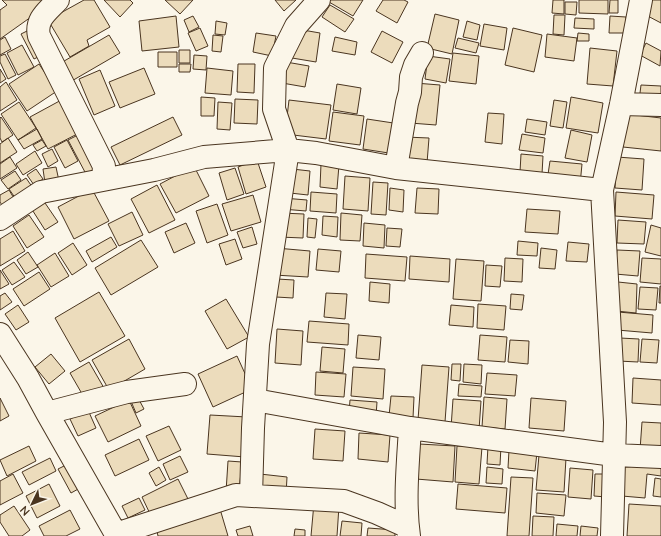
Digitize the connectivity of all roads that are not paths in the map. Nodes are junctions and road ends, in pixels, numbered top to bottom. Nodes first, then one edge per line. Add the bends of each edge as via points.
1 (58, 0) edge
2 (318, 0) edge
3 (641, 0) edge
4 (422, 53) dead end
5 (621, 104) junction
6 (661, 105) edge
7 (288, 150) junction
8 (396, 168) junction
9 (103, 180) junction
10 (602, 190) junction
11 (0, 219) edge
12 (0, 334) edge
13 (185, 384) dead end
14 (255, 400) junction
15 (46, 413) junction
16 (410, 428) junction
17 (614, 455) junction
18 (661, 457) edge
19 (251, 496) junction
20 (408, 531) edge
21 (117, 535) edge
22 (612, 536) edge

1 - 9 street via 39,20 37,29 104,166
2 - 7 street via 296,26 275,68 274,109
3 - 5 street
4 - 8 street via 411,77
5 - 6 street
5 - 10 street
7 - 8 street
7 - 9 street via 204,157
7 - 14 street via 258,344
8 - 10 street
9 - 11 street via 41,192
10 - 17 street via 615,422
12 - 15 street via 28,378
13 - 15 street via 127,392
14 - 16 street
14 - 19 street
15 - 21 street
16 - 17 street
16 - 20 street via 407,476
17 - 18 street
17 - 22 street
19 - 20 street via 344,501 377,512
19 - 21 street via 236,495

